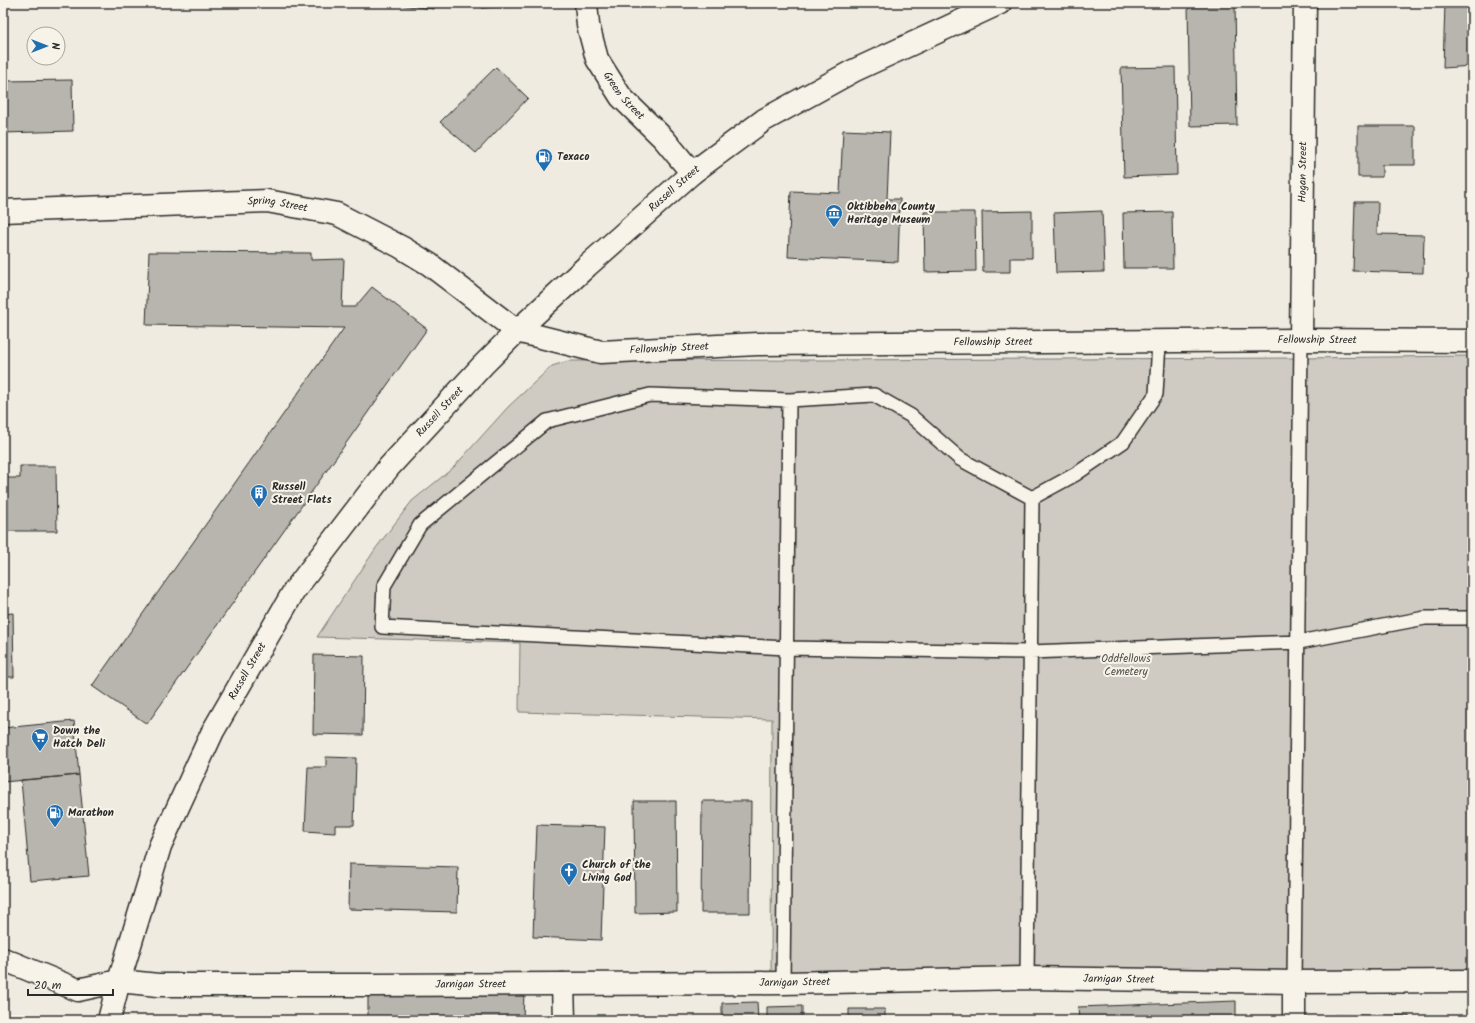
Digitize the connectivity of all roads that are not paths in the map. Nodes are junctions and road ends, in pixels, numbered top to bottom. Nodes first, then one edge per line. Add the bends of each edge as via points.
1 (586, 3) edge
2 (1000, 3) edge
3 (1305, 3) edge
4 (692, 173) junction
5 (3, 211) edge
6 (517, 331) junction
7 (1301, 340) junction
8 (1472, 341) edge
9 (1159, 342) junction
10 (789, 400) junction
11 (1032, 498) junction
12 (1472, 618) edge
13 (1299, 642) junction
14 (787, 648) junction
15 (1030, 652) junction
16 (3, 959) edge
17 (1027, 978) junction
18 (119, 981) junction
19 (1472, 981) edge
20 (1294, 982) junction
21 (783, 983) junction
22 (563, 984) junction
23 (109, 1020) edge
24 (564, 1020) edge
25 (1294, 1020) edge

1 - 4 street, Green Street via 588,25 597,59 621,97 664,139
2 - 4 street, Russell Street via 853,71 764,120
3 - 7 street, Hogan Street
4 - 6 street, Russell Street
5 - 6 street, Spring Street via 267,201 337,214 429,264
6 - 9 street, Fellowship Street via 601,352 757,344
6 - 18 street, Russell Street via 389,467 294,590 213,731 160,846
7 - 8 street, Fellowship Street
7 - 9 street, Fellowship Street
7 - 13 lane
9 - 11 lane via 1156,394 1123,442 1076,474
10 - 11 lane via 874,394 911,416 960,459
10 - 14 lane
10 - 14 lane via 650,394 547,421 420,525 384,586 382,627
11 - 15 lane
12 - 13 lane via 1425,618
13 - 15 lane
13 - 20 lane
14 - 15 lane
14 - 21 lane
15 - 17 lane
16 - 18 street, Jarnigan Street via 78,990
17 - 20 street, Jarnigan Street
17 - 21 street, Jarnigan Street
18 - 22 street, Jarnigan Street via 158,985
18 - 23 street, Russell Street
19 - 20 street, Jarnigan Street
20 - 25 street
21 - 22 street, Jarnigan Street
22 - 24 street

